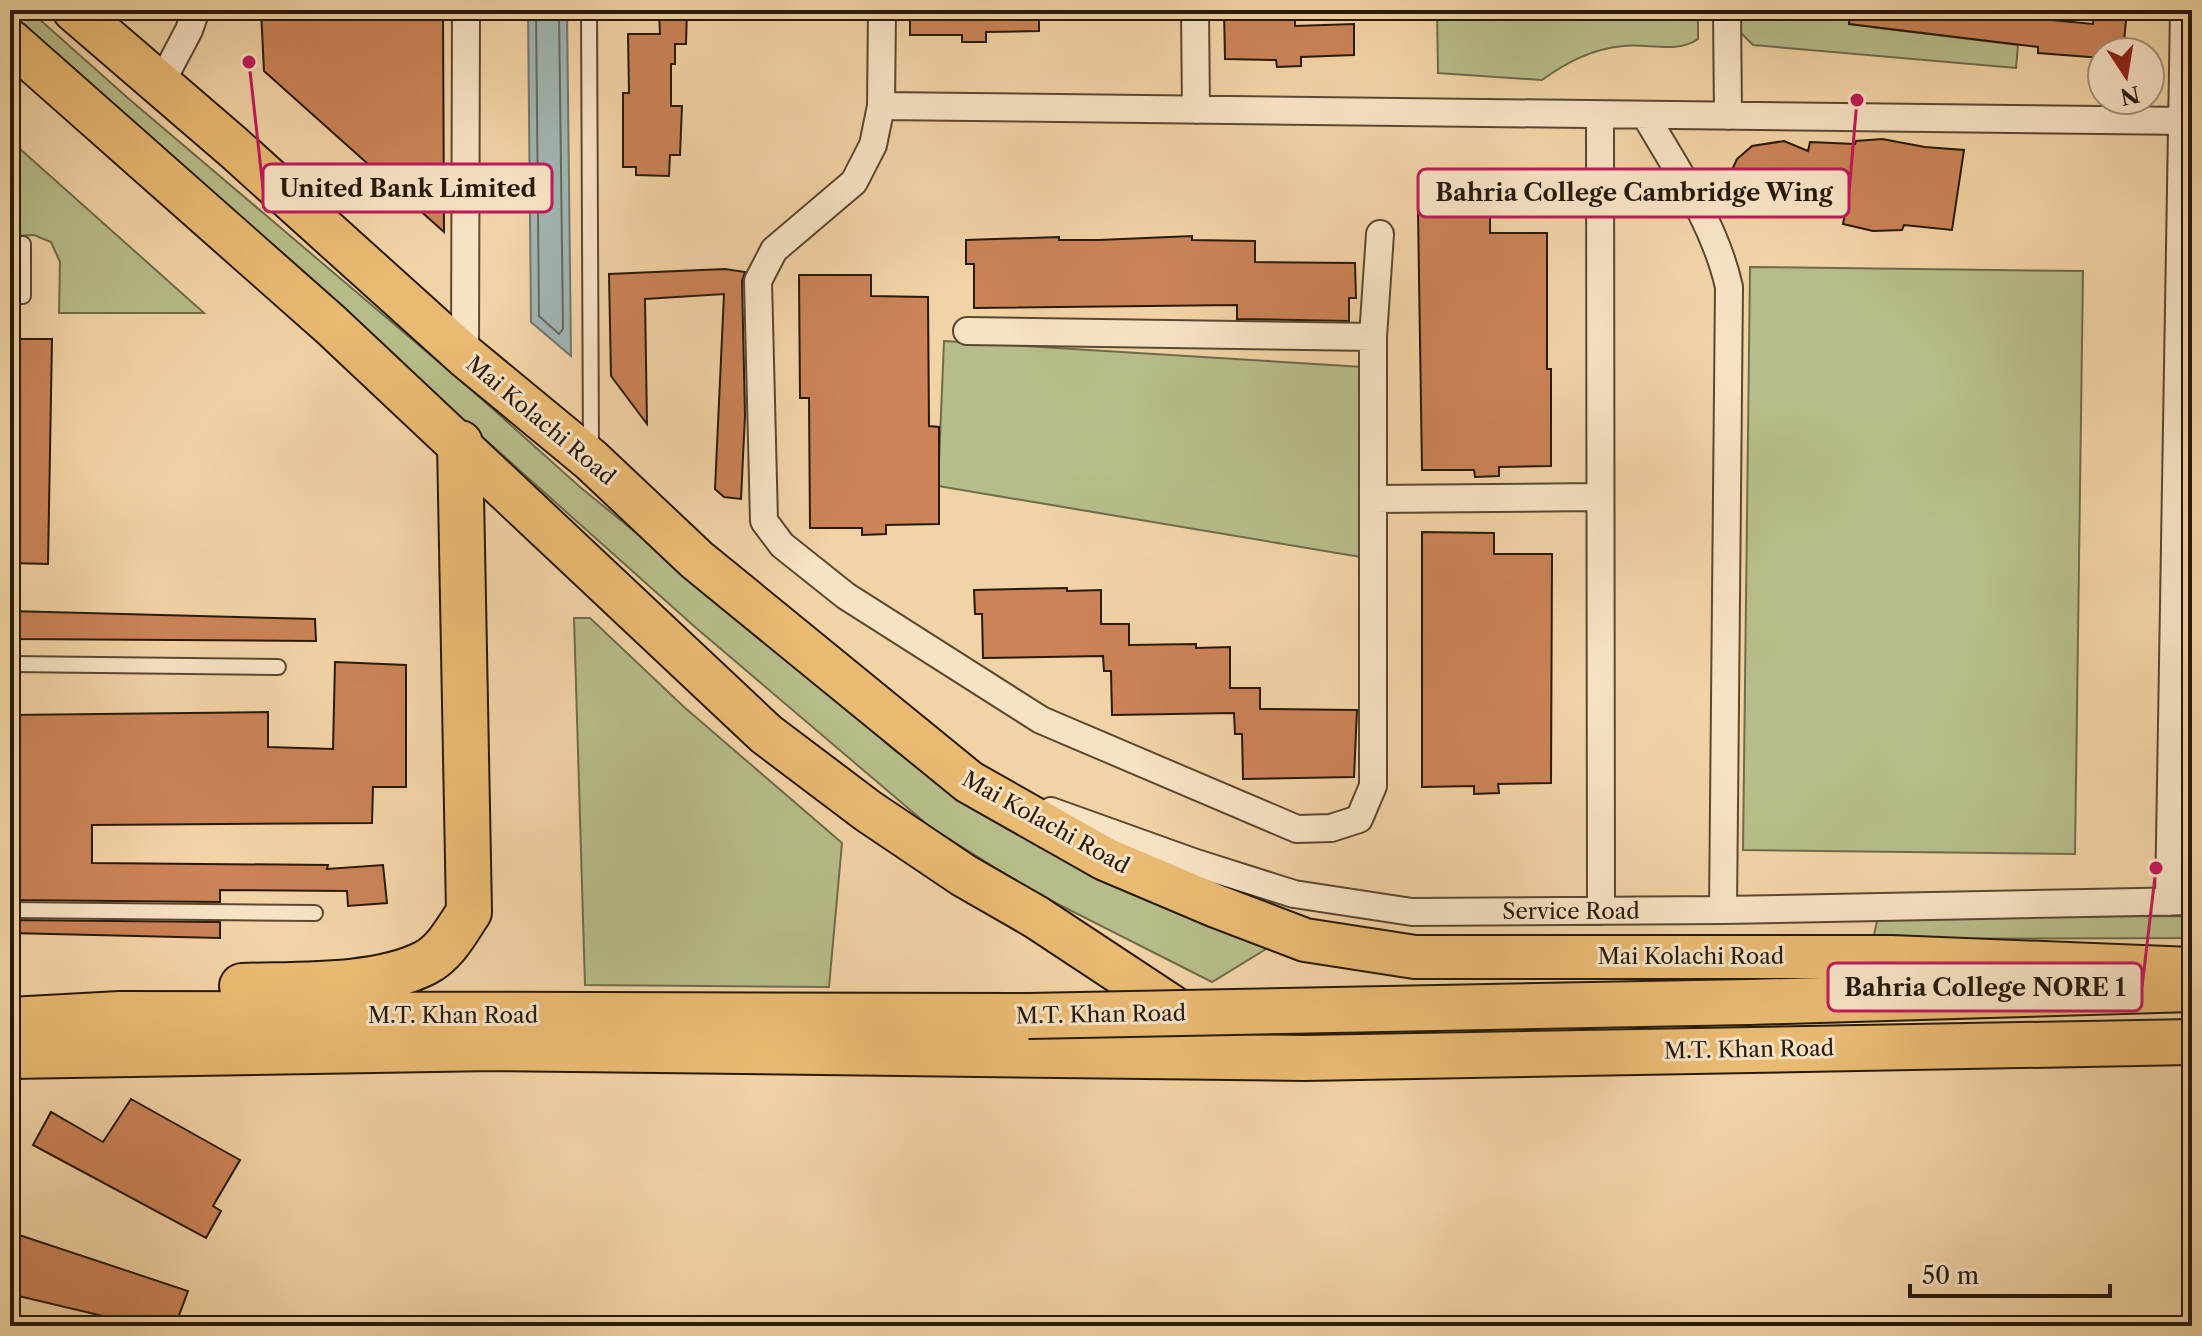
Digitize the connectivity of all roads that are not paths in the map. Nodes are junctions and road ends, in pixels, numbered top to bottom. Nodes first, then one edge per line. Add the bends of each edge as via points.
1 (74, 10) edge
2 (196, 10) edge
3 (466, 10) edge
4 (589, 10) edge
5 (882, 10) edge
6 (1195, 10) edge
7 (1727, 10) edge
8 (2184, 10) edge
9 (10, 41) edge
10 (160, 85) junction
11 (881, 106) junction
12 (1196, 110) junction
13 (1600, 115) junction
14 (1645, 115) junction
15 (1728, 116) junction
16 (2188, 121) edge
17 (1380, 234) dead end
18 (10, 245) edge
19 (10, 296) edge
20 (967, 331) dead end
21 (1373, 337) junction
22 (465, 356) junction
23 (460, 443) junction
24 (591, 460) junction
25 (1600, 497) junction
26 (1373, 499) junction
27 (10, 664) edge
28 (278, 667) dead end
29 (969, 782) junction
30 (2180, 901) edge
31 (1836, 909) junction
32 (10, 910) edge
33 (1723, 910) junction
34 (1601, 911) junction
35 (315, 913) dead end
36 (1837, 956) junction
37 (2192, 969) edge
38 (2192, 989) edge
39 (120, 1014) junction
40 (492, 1032) junction
41 (2192, 1042) edge
42 (13, 1048) edge
43 (1304, 1058) junction

1 - 10 main road, Mai Kolachi Road
2 - 10 street
3 - 22 street
4 - 24 lane
5 - 11 street
6 - 12 street
7 - 15 street
8 - 16 street
9 - 23 main road
10 - 22 main road, Mai Kolachi Road
11 - 12 street
11 - 26 street via 873,145 854,182 774,250 758,281 764,521 782,545 835,588 1041,720 1297,829 1331,828 1359,819 1373,786
12 - 13 street
13 - 14 street
13 - 25 street
14 - 15 street
14 - 33 street via 1702,214 1722,255 1729,287
15 - 16 street
16 - 30 street
17 - 21 street
18 - 19 lane via 23,244 23,296
20 - 21 street
21 - 26 street
22 - 24 main road, Mai Kolachi Road
23 - 39 highway via 469,912 449,943 427,963 388,976 204,987
23 - 43 main road via 766,734 868,811 1226,1041
24 - 29 main road, Mai Kolachi Road via 697,560
25 - 26 street
25 - 34 street
27 - 28 lane
29 - 34 street, Service Road via 1294,894 1412,912
29 - 36 main road, Mai Kolachi Road via 1105,859 1305,940 1415,957
30 - 31 street, Service Road
31 - 33 street, Service Road
31 - 36 street
32 - 35 lane
33 - 34 street, Service Road
36 - 37 main road, Mai Kolachi Road
38 - 40 highway, M.T. Khan Road, bridge
39 - 40 highway, M.T. Khan Road
39 - 42 highway, M.T. Khan Road
40 - 42 highway, M.T. Khan Road
40 - 43 highway, M.T. Khan Road via 678,1050
41 - 43 highway, M.T. Khan Road

